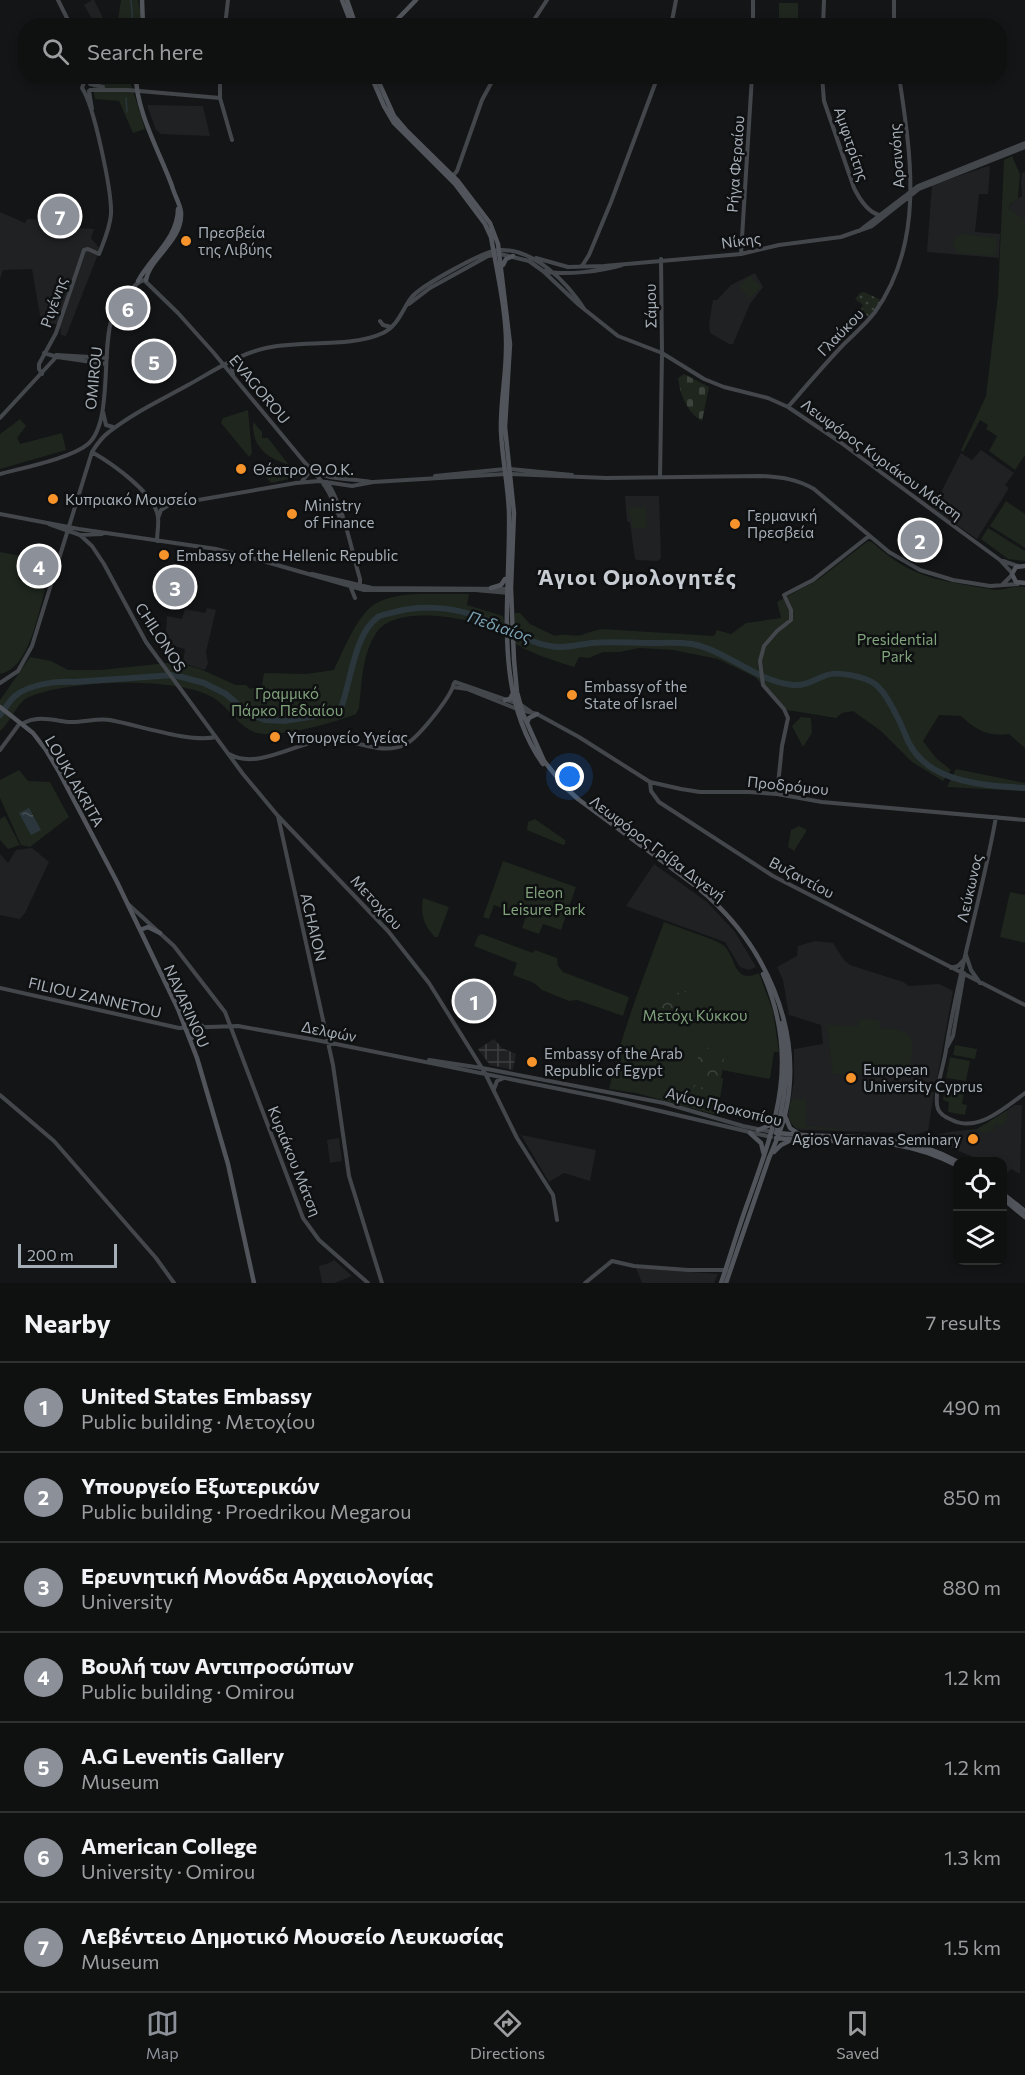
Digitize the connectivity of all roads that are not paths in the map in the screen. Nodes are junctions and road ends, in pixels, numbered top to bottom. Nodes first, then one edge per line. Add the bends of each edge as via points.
1 (58, 0) edge
2 (142, 0) edge
3 (228, 0) edge
4 (345, 0) edge
5 (416, 0) edge
6 (547, 0) edge
7 (676, 0) edge
8 (753, 0) edge
9 (824, 0) edge
10 (894, 0) edge
11 (68, 18) edge
12 (143, 18) edge
13 (226, 18) edge
14 (350, 18) edge
15 (353, 18) edge
16 (399, 18) edge
17 (535, 18) edge
18 (673, 18) edge
19 (753, 18) edge
20 (823, 18) edge
21 (894, 18) edge
22 (87, 84) edge
23 (137, 84) edge
24 (220, 84) edge
25 (374, 84) edge
26 (380, 84) edge
27 (491, 84) edge
28 (655, 84) edge
29 (752, 84) edge
30 (823, 84) edge
31 (900, 84) edge
32 (88, 87) junction
33 (137, 90) junction
34 (220, 98) junction
35 (232, 140) dead end
36 (1025, 145) edge
37 (910, 176) junction
38 (452, 177) junction
39 (920, 184) junction
40 (911, 192) junction
41 (902, 201) junction
42 (178, 203) junction
43 (910, 206) junction
44 (872, 213) junction
45 (880, 216) junction
46 (872, 222) junction
47 (859, 231) junction
48 (904, 251) joint
49 (497, 253) junction
50 (741, 254) junction
51 (589, 255) junction
52 (513, 256) junction
53 (532, 258) junction
54 (661, 260) junction
55 (625, 264) junction
56 (581, 266) junction
57 (595, 266) junction
58 (502, 269) junction
59 (543, 271) junction
60 (554, 273) junction
61 (146, 280) junction
62 (138, 281) junction
63 (585, 309) junction
64 (380, 321) dead end
65 (391, 327) junction
66 (662, 353) junction
67 (51, 355) junction
68 (107, 358) junction
69 (71, 359) junction
70 (237, 359) junction
71 (51, 364) junction
72 (106, 364) junction
73 (224, 365) junction
74 (47, 369) junction
75 (42, 374) junction
76 (233, 376) junction
77 (102, 405) junction
78 (788, 407) junction
79 (0, 418) edge
80 (117, 426) junction
81 (94, 437) junction
82 (78, 450) junction
83 (92, 452) junction
84 (89, 460) junction
85 (307, 465) junction
86 (508, 472) junction
87 (0, 474) edge
88 (318, 474) junction
89 (660, 477) junction
90 (332, 478) junction
91 (325, 482) junction
92 (371, 482) junction
93 (296, 483) junction
94 (342, 485) junction
95 (333, 493) junction
96 (151, 502) junction
97 (169, 505) junction
98 (0, 514) edge
99 (158, 518) junction
100 (68, 528) junction
101 (79, 529) junction
102 (102, 534) junction
103 (115, 534) junction
104 (80, 535) junction
105 (86, 535) junction
106 (869, 536) junction
107 (348, 538) junction
108 (157, 541) junction
109 (92, 545) junction
110 (1000, 560) junction
111 (1018, 566) junction
112 (1025, 566) edge
113 (309, 574) junction
114 (1012, 574) junction
115 (506, 576) junction
116 (1022, 584) edge
117 (1001, 585) junction
118 (350, 587) junction
119 (360, 587) junction
120 (491, 588) junction
121 (508, 591) junction
122 (355, 598) dead end
123 (510, 641) junction
124 (9, 677) junction
125 (0, 679) edge
126 (0, 683) edge
127 (455, 686) junction
128 (513, 693) junction
129 (504, 700) junction
130 (0, 707) edge
131 (519, 707) junction
132 (534, 713) junction
133 (21, 723) junction
134 (527, 723) junction
135 (213, 731) junction
136 (198, 737) junction
137 (216, 737) junction
138 (0, 750) edge
139 (227, 753) junction
140 (247, 760) junction
141 (237, 766) junction
142 (650, 782) junction
143 (777, 794) junction
144 (278, 816) junction
145 (996, 817) junction
146 (1025, 820) edge
147 (115, 879) joint
148 (127, 903) junction
149 (152, 929) junction
150 (140, 930) junction
151 (160, 933) junction
152 (144, 937) junction
153 (965, 959) junction
154 (948, 967) junction
155 (962, 975) junction
156 (977, 982) junction
157 (982, 985) junction
158 (0, 988) edge
159 (962, 988) junction
160 (778, 1003) junction
161 (1025, 1005) edge
162 (225, 1011) junction
163 (231, 1025) junction
164 (202, 1026) junction
165 (217, 1026) junction
166 (185, 1027) junction
167 (191, 1041) junction
168 (328, 1043) junction
169 (947, 1048) junction
170 (475, 1056) junction
171 (422, 1061) junction
172 (467, 1066) junction
173 (482, 1068) junction
174 (485, 1073) junction
175 (507, 1078) junction
176 (493, 1090) junction
177 (1025, 1093) edge
178 (0, 1095) edge
179 (785, 1116) junction
180 (776, 1118) junction
181 (758, 1130) junction
182 (750, 1133) junction
183 (802, 1135) junction
184 (776, 1136) junction
185 (794, 1140) junction
186 (767, 1158) junction
187 (953, 1159) edge
188 (953, 1164) edge
189 (1007, 1197) edge
190 (1007, 1202) edge
191 (1025, 1211) edge
192 (1025, 1217) edge
193 (556, 1220) dead end
194 (726, 1270) junction
195 (381, 1282) edge
196 (174, 1283) edge
197 (254, 1283) edge
198 (368, 1283) edge
199 (585, 1283) edge
200 (723, 1283) edge

1 - 11 main road
2 - 12 main road
3 - 13 main road
4 - 14 main road
4 - 15 main road
5 - 16 main road
6 - 17 main road
7 - 18 main road
8 - 19 main road
9 - 20 main road
10 - 21 main road
22 - 32 main road
23 - 33 main road
24 - 34 main road
25 - 38 main road via 394,123
26 - 38 main road via 391,110 406,130
27 - 38 main road
28 - 51 main road
29 - 50 main road, Ρήγα Φεραίου
30 - 44 main road, Αμφιτρίτης via 824,101 847,171 857,196
31 - 37 main road, Αρσινόης
32 - 33 main road
32 - 67 main road, Ριγένης via 111,212 99,254 84,250
33 - 34 main road
33 - 42 main road
34 - 35 main road
36 - 39 main road
36 - 40 main road
37 - 39 main road
37 - 40 main road, Αρσινόης
38 - 49 main road via 490,223
39 - 40 main road
40 - 41 main road, Νίκης
40 - 43 main road, Αρσινόης
40 - 45 main road, Νίκης
41 - 43 main road
41 - 47 main road, Νίκης via 876,224
42 - 61 main road via 178,228
42 - 62 main road via 172,233
43 - 48 main road, Αρσινόης
44 - 45 main road
44 - 46 main road
45 - 46 main road, Νίκης
46 - 47 main road, Νίκης
47 - 50 main road, Νίκης
48 - 78 main road, Γλαύκου via 891,288 874,314
49 - 52 main road, Λεωφόρος Κυριάκου Μάτση
49 - 53 main road, Λεωφόρος Κυριάκου Μάτση
49 - 58 main road, Λεωφόρος Γρίβα Διγενή
49 - 65 main road via 430,288 406,307
49 - 86 main road, Λεωφόρος Γρίβα Διγενή via 507,347 501,428
50 - 54 main road, Νίκης
51 - 56 main road
51 - 57 main road via 589,262
52 - 58 main road via 504,261
52 - 59 main road, Λεωφόρος Κυριάκου Μάτση
53 - 56 main road, Νίκης via 565,267
53 - 60 main road, Λεωφόρος Κυριάκου Μάτση
54 - 55 main road, Νίκης
54 - 66 main road, Σάμου
55 - 57 main road, Νίκης
55 - 60 main road, Νίκης
56 - 57 main road, Νίκης
58 - 86 main road, Λεωφόρος Γρίβα Διγενή via 510,344 505,427
59 - 60 main road, Νίκης
59 - 63 main road, Λεωφόρος Κυριάκου Μάτση
60 - 63 main road, Λεωφόρος Κυριάκου Μάτση
61 - 62 main road
61 - 73 main road, EVAGOROU
62 - 68 main road, OMIROU via 111,321
63 - 66 main road, Λεωφόρος Κυριάκου Μάτση via 618,336
64 - 65 main road
65 - 70 main road via 376,336 268,347
66 - 78 main road, Λεωφόρος Κυριάκου Μάτση via 709,382
66 - 89 main road, Σάμου
67 - 68 main road
67 - 69 main road
67 - 71 main road, Ριγένης
67 - 74 main road
67 - 75 main road, Ριγένης via 38,365
68 - 72 main road, OMIROU
69 - 71 main road
69 - 72 main road
70 - 73 main road
70 - 76 main road
71 - 74 main road, Ριγένης
72 - 77 main road, OMIROU
73 - 76 main road, EVAGOROU
73 - 80 main road
74 - 75 main road, Ριγένης
75 - 79 main road, Ριγένης
76 - 85 main road, EVAGOROU
77 - 80 main road via 107,427
77 - 81 main road, OMIROU
78 - 110 main road, Λεωφόρος Κυριάκου Μάτση
80 - 83 main road
81 - 82 main road
81 - 83 main road
82 - 84 main road via 86,450
82 - 87 main road
83 - 84 main road
83 - 96 main road via 125,473
84 - 100 main road
85 - 88 main road, EVAGOROU
85 - 91 main road
85 - 93 main road via 308,476
86 - 89 main road
86 - 92 main road
86 - 115 main road, Λεωφόρος Γρίβα Διγενή
86 - 121 main road, Λεωφόρος Γρίβα Διγενή via 514,513
88 - 90 main road, EVAGOROU
88 - 91 main road
89 - 106 main road via 790,478 814,489
90 - 92 main road, EVAGOROU
90 - 94 main road
91 - 93 main road
91 - 94 main road
91 - 95 main road
91 - 107 main road
92 - 94 main road
93 - 97 main road
94 - 95 main road
95 - 107 main road
96 - 97 main road
96 - 99 main road
97 - 99 main road
98 - 100 main road
99 - 108 main road
100 - 101 main road
100 - 104 main road
100 - 124 main road via 32,646 18,671
101 - 103 main road
101 - 105 main road
102 - 103 main road
102 - 105 main road
102 - 109 main road via 93,538
103 - 108 main road
104 - 105 main road
104 - 109 main road
105 - 109 main road
106 - 117 main road via 895,557 920,570 953,580
106 - 143 main road via 813,580 784,595 792,618 764,646 762,679 788,718
107 - 119 main road
108 - 113 main road via 216,549
109 - 135 main road, CHILONOS via 139,631
110 - 111 main road, Λεωφόρος Κυριάκου Μάτση
110 - 114 main road, Λεωφόρος Κυριάκου Μάτση
111 - 112 main road
111 - 114 main road
113 - 118 main road
113 - 119 main road
114 - 116 main road via 1014,581
114 - 117 main road
115 - 120 main road via 503,584
115 - 121 main road, Λεωφόρος Γρίβα Διγενή
116 - 117 main road
118 - 119 main road
118 - 122 main road
119 - 120 main road
119 - 121 main road via 378,591
120 - 121 main road
121 - 123 main road, Λεωφόρος Γρίβα Διγενή
123 - 128 main road, Λεωφόρος Γρίβα Διγενή
123 - 131 main road, Λεωφόρος Γρίβα Διγενή
124 - 125 main road
124 - 126 main road
127 - 129 main road, Προδρόμου
127 - 131 main road, Προδρόμου
127 - 140 main road via 424,728 404,746 383,748 324,739
128 - 129 main road
128 - 131 main road, Λεωφόρος Γρίβα Διγενή
129 - 131 main road, Προδρόμου
130 - 133 main road, LOUKI AKRITA
131 - 132 main road, Προδρόμου
131 - 134 main road, Λεωφόρος Γρίβα Διγενή
131 - 180 main road, Λεωφόρος Γρίβα Διγενή via 536,754 562,788 709,899 746,941 765,977 780,1029 783,1067
132 - 134 main road
132 - 142 main road, Προδρόμου
133 - 136 main road via 41,718 68,722 108,720
133 - 138 main road
133 - 147 main road, LOUKI AKRITA via 49,755
134 - 160 main road, Λεωφόρος Γρίβα Διγενή via 547,765 572,793 711,898 737,925 767,975
135 - 136 main road
135 - 137 main road, CHILONOS
136 - 137 main road
137 - 139 main road
139 - 140 main road
139 - 141 main road, Μετοχίου
140 - 141 main road
141 - 144 main road, Μετοχίου
142 - 143 main road, Προδρόμου via 700,792
142 - 154 main road, Βυζαντίου via 659,802 773,876
143 - 145 main road, Προδρόμου via 822,802
144 - 168 main road, ACHAION
144 - 170 main road, Μετοχίου via 400,945
145 - 146 main road, Προδρόμου
145 - 153 main road, Λεύκωνος
147 - 148 main road, NAVARINOU
148 - 150 main road, NAVARINOU
148 - 151 main road, Κυριάκου Μάτση
149 - 150 main road
149 - 151 main road
149 - 152 main road
150 - 152 main road, NAVARINOU
151 - 162 main road, Κυριάκου Μάτση
152 - 166 main road, NAVARINOU
153 - 154 main road via 957,967
153 - 155 main road, Λεύκωνος
153 - 157 main road
154 - 155 main road, Βυζαντίου
155 - 156 main road, Βυζαντίου
155 - 159 main road
155 - 169 main road
156 - 157 main road, Βυζαντίου
156 - 159 main road
157 - 161 main road, Βυζαντίου
158 - 166 main road, FILIOU ZANNETOU
159 - 169 main road
160 - 179 main road, Λεωφόρος Γρίβα Διγενή via 787,1027 790,1055
160 - 184 main road, Λεωφόρος Γρίβα Διγενή via 787,1068
162 - 163 main road, Κυριάκου Μάτση
162 - 165 main road via 224,1020
163 - 165 main road, Δελφών
163 - 168 main road, Δελφών
163 - 198 main road, Κυριάκου Μάτση via 303,1218 319,1240
164 - 165 main road, Δελφών
164 - 166 main road, FILIOU ZANNETOU
164 - 167 main road via 193,1032
166 - 167 main road, NAVARINOU
167 - 197 main road, NAVARINOU via 236,1191
168 - 171 main road, Δελφών
168 - 195 main road, ACHAION via 349,1176
169 - 177 main road via 938,1106 942,1114 959,1124 979,1123
170 - 172 main road
170 - 173 main road, Μετοχίου
171 - 172 main road, Δελφών
171 - 174 main road, Δελφών
172 - 173 main road, Δελφών
173 - 174 main road, Μετοχίου
173 - 181 main road, Αγίου Προκοπίου via 664,1103
174 - 175 main road, Αγίου Προκοπίου
174 - 176 main road, Μετοχίου
175 - 176 main road via 497,1081
175 - 182 main road, Αγίου Προκοπίου
176 - 193 main road, Μετοχίου via 517,1138 553,1194
178 - 196 main road via 45,1131
179 - 183 main road via 790,1128
179 - 184 main road, Λεωφόρος Γρίβα Διγενή
180 - 181 main road
180 - 184 main road, Λεωφόρος Γρίβα Διγενή
181 - 184 main road, Αγίου Προκοπίου
182 - 184 main road, Αγίου Προκοπίου
182 - 186 main road via 761,1143
183 - 184 main road, Αγίου Προκοπίου
183 - 187 main road, Αγίου Προκοπίου via 887,1138
184 - 185 main road, Αγίου Προκοπίου
184 - 186 main road, Λεωφόρος Γρίβα Διγενή
185 - 186 main road via 780,1145
185 - 188 main road, Αγίου Προκοπίου via 893,1143
186 - 194 main road, Λεωφόρος Γρίβα Διγενή
186 - 200 main road, Λεωφόρος Γρίβα Διγενή
189 - 191 main road
190 - 192 main road
194 - 199 main road via 634,1266 612,1261
194 - 200 main road, Λεωφόρος Γρίβα Διγενή

